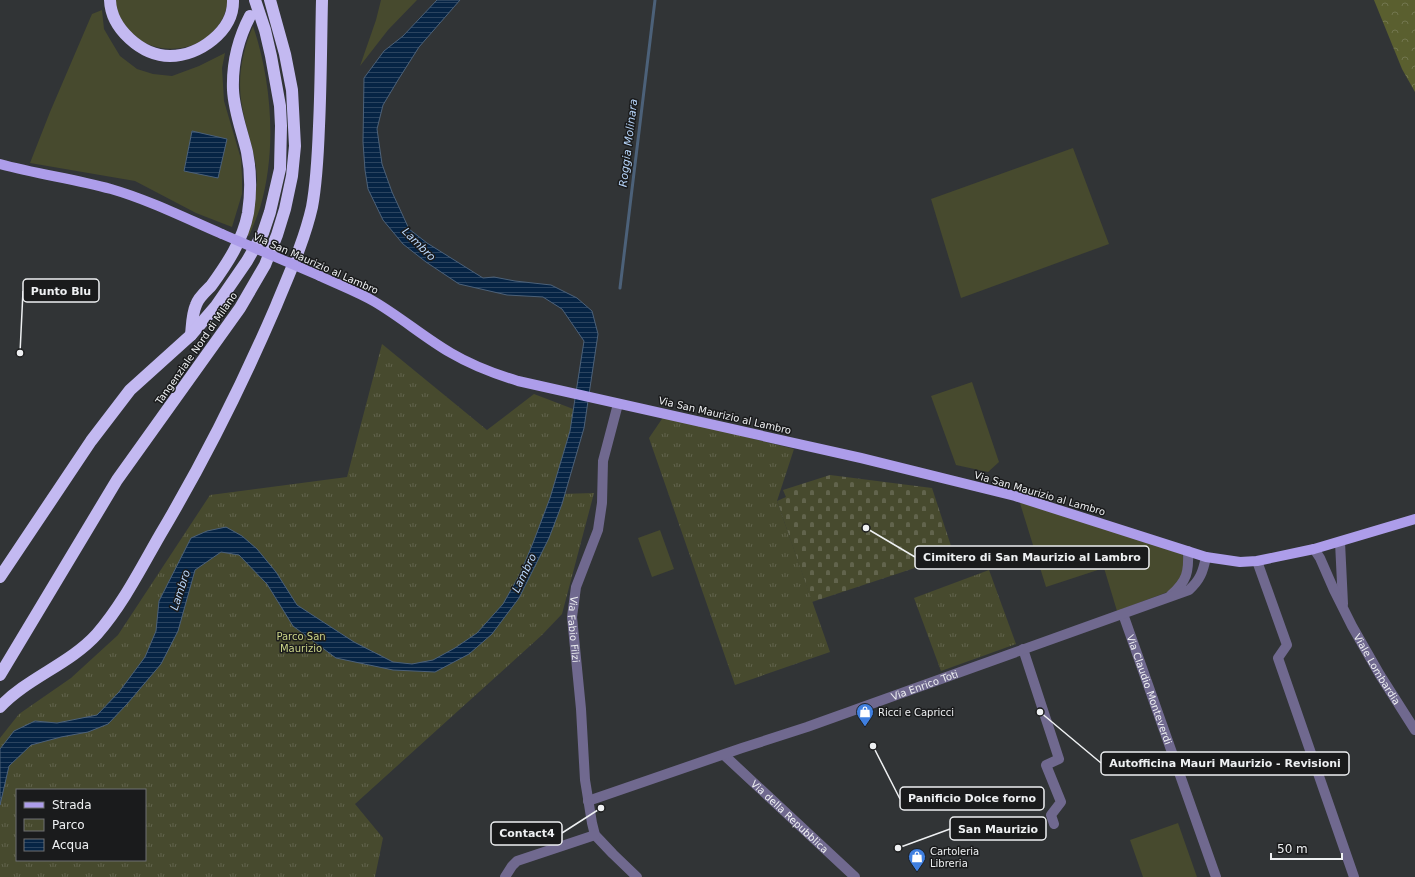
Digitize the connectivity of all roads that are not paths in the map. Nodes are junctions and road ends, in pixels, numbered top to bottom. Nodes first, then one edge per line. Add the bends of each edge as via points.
1 (110, 0) edge
2 (233, 0) edge
3 (256, 0) edge
4 (270, 0) edge
5 (322, 0) edge
6 (250, 16) dead end
7 (0, 164) edge
8 (190, 335) junction
9 (618, 404) junction
10 (1415, 519) edge
11 (1340, 542) junction
12 (1314, 549) junction
13 (1188, 551) junction
14 (1206, 557) junction
15 (1257, 561) junction
16 (0, 578) edge
17 (1169, 598) junction
18 (1343, 608) junction
19 (1123, 614) junction
20 (1023, 649) junction
21 (0, 675) edge
22 (0, 707) edge
23 (1415, 730) edge
24 (724, 755) junction
25 (588, 801) junction
26 (1054, 824) dead end
27 (595, 835) junction
28 (505, 877) edge
29 (637, 877) edge
30 (855, 877) edge
31 (1216, 877) edge
32 (1354, 877) edge

1 - 2 highway via 110,6 125,35 138,46 170,56 188,54 218,36 228,22
3 - 8 highway, Tangenziale Nord di Milano via 271,56 280,106 280,169 276,190 260,238 247,260 216,306
4 - 21 highway, Tangenziale Nord di Milano via 292,90 295,146 285,209 265,265 240,308 117,480
5 - 22 highway via 318,153 312,206 300,249 267,326 216,436 180,502 109,619 80,649
6 - 8 highway via 236,52 233,90 250,173 248,214 233,254 196,304
7 - 9 main road, Via San Maurizio al Lambro, bridge via 139,198 359,293 469,363 518,381
8 - 16 highway, Tangenziale Nord di Milano via 130,390 91,441
9 - 13 main road, Via San Maurizio al Lambro via 861,458 1015,496
9 - 25 street, Via Fabio Filzi via 603,461 602,503 598,530 576,587 572,617
10 - 11 main road, Via San Maurizio al Lambro
11 - 12 main road, Via San Maurizio al Lambro
11 - 18 street, Viale Lombardia
12 - 15 main road, Via San Maurizio al Lambro
12 - 18 street, Viale Lombardia
13 - 14 main road, Via San Maurizio al Lambro
13 - 17 street, Via Enrico Toti via 1188,573 1181,586
14 - 15 main road, Via San Maurizio al Lambro via 1240,562
14 - 17 street, Via Enrico Toti via 1197,583 1189,590
15 - 32 street via 1287,645 1278,658
17 - 19 street, Via Enrico Toti
18 - 23 street, Viale Lombardia via 1380,675
19 - 20 street, Via Enrico Toti
19 - 31 street, Via Claudio Monteverdi
20 - 24 street, Via Enrico Toti
20 - 26 street via 1059,760 1046,765 1061,802 1051,815
24 - 25 street, Via Enrico Toti
24 - 30 street, Via della Repubblica
25 - 27 street, Via Fabio Filzi
27 - 28 street via 514,863
27 - 29 street

